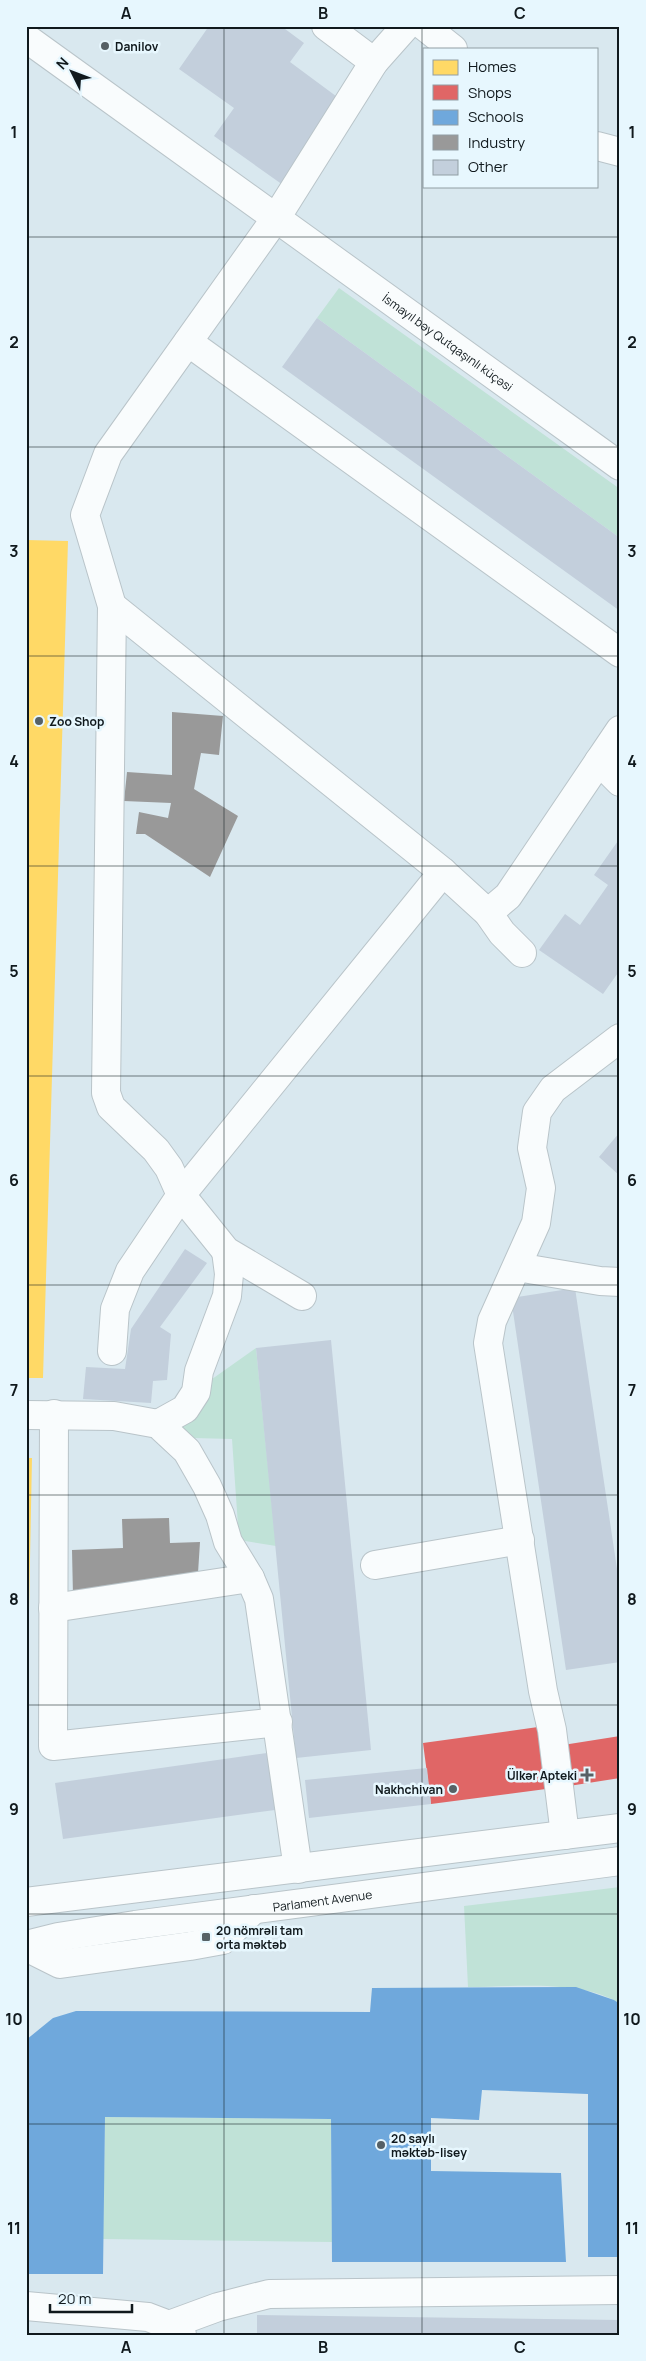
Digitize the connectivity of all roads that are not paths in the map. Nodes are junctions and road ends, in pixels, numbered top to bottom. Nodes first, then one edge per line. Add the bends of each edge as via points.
1 (326, 26) edge
2 (406, 26) edge
3 (424, 26) edge
4 (26, 38) edge
5 (452, 48) edge
6 (374, 62) junction
7 (598, 146) edge
8 (620, 152) edge
9 (276, 218) junction
10 (188, 342) junction
11 (620, 466) edge
12 (112, 606) junction
13 (620, 653) edge
14 (620, 730) edge
15 (599, 761) junction
16 (620, 782) edge
17 (443, 872) junction
18 (488, 913) junction
19 (522, 953) dead end
20 (620, 1038) edge
21 (181, 1195) junction
22 (226, 1251) junction
23 (517, 1267) junction
24 (620, 1282) edge
25 (302, 1296) dead end
26 (112, 1351) dead end
27 (54, 1414) junction
28 (26, 1415) edge
29 (158, 1424) junction
30 (520, 1540) junction
31 (375, 1565) dead end
32 (250, 1578) junction
33 (53, 1608) junction
34 (278, 1722) junction
35 (620, 1828) edge
36 (564, 1835) junction
37 (620, 1861) edge
38 (298, 1869) junction
39 (26, 1902) edge
40 (26, 1946) edge
41 (620, 2290) edge
42 (26, 2306) edge
43 (175, 2330) edge

1 - 6 main road
2 - 6 main road
3 - 5 main road
4 - 9 main road, İsmayıl bəy Qutqaşınlı küçəsi
6 - 9 main road
7 - 8 main road
9 - 10 main road
9 - 11 main road, İsmayıl bəy Qutqaşınlı küçəsi
10 - 12 main road via 108,454 86,515
10 - 13 main road
12 - 17 main road
12 - 21 main road via 106,1093 111,1107 170,1168
14 - 15 main road
15 - 16 main road
15 - 18 main road via 508,896
17 - 18 main road
17 - 21 main road
18 - 19 main road
20 - 23 main road via 552,1089 537,1112 532,1148 541,1188 536,1223
21 - 22 main road
21 - 26 main road via 130,1271 115,1309
22 - 25 main road
22 - 29 main road via 227,1296 199,1371 196,1392 185,1410
23 - 24 main road
23 - 30 main road via 492,1321 488,1343
27 - 28 main road
27 - 29 main road via 114,1416
27 - 33 main road
29 - 32 main road via 187,1451 217,1508 228,1542
30 - 31 main road
30 - 36 main road via 552,1730
32 - 33 main road
32 - 34 main road via 260,1599
33 - 34 main road via 53,1746
34 - 38 main road
35 - 36 main road
36 - 38 main road
37 - 40 main road, Parlament Avenue via 135,1925
38 - 39 main road
41 - 43 main road via 269,2294 218,2307
42 - 43 main road via 148,2317

